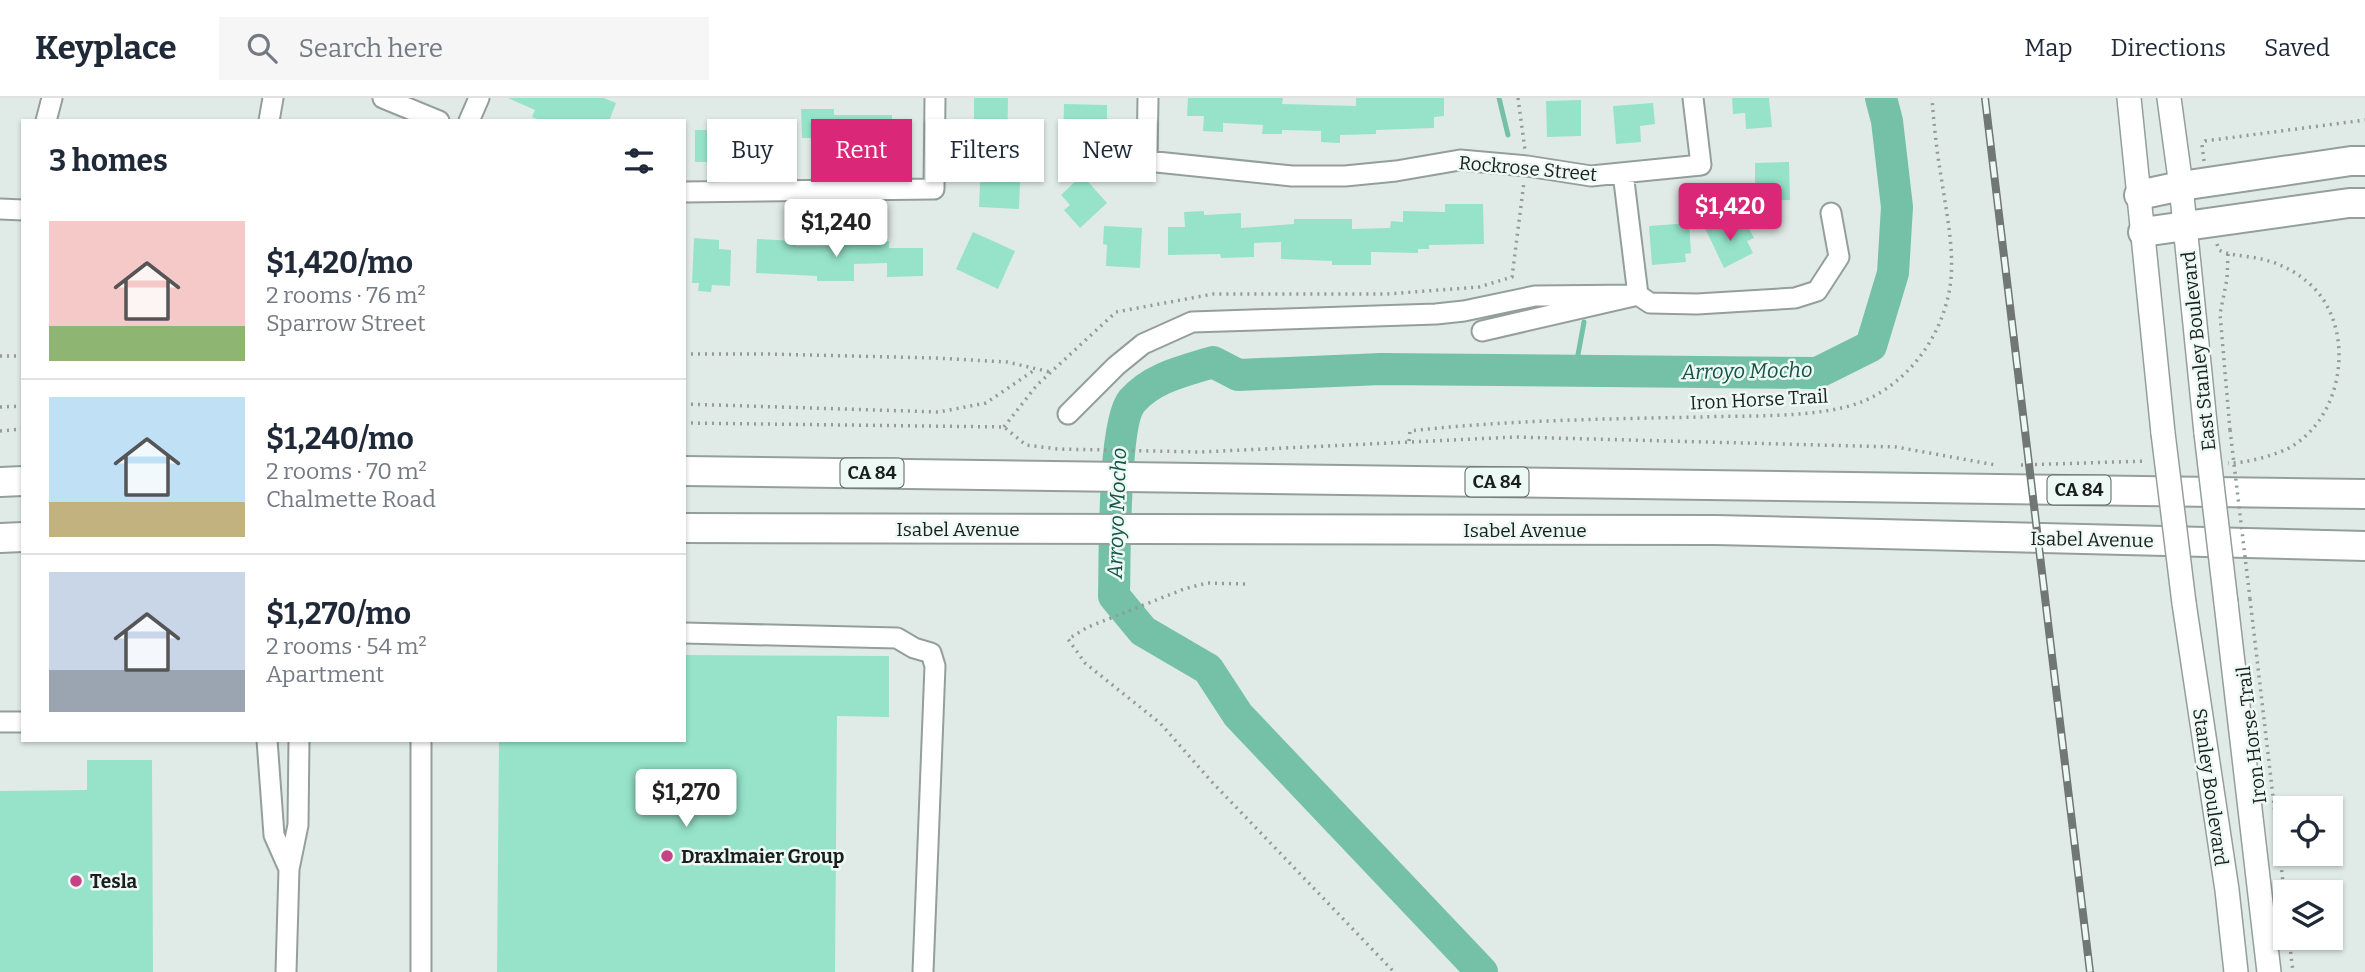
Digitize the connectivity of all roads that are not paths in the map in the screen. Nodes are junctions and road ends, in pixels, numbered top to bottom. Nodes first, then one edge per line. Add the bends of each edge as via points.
1 (52, 98) edge
2 (273, 98) edge
3 (383, 98) edge
4 (479, 98) edge
5 (935, 98) edge
6 (1148, 98) edge
7 (1693, 98) edge
8 (2129, 98) edge
9 (2169, 98) edge
10 (47, 119) edge
11 (269, 119) edge
12 (434, 119) edge
13 (470, 119) edge
14 (2365, 162) edge
15 (1623, 173) junction
16 (2180, 187) junction
17 (686, 192) edge
18 (2139, 195) junction
19 (2365, 203) edge
20 (0, 209) edge
21 (21, 210) edge
22 (1831, 213) dead end
23 (2185, 225) junction
24 (2143, 232) junction
25 (1638, 295) junction
26 (1482, 331) dead end
27 (1068, 414) dead end
28 (686, 471) edge
29 (21, 481) edge
30 (0, 482) edge
31 (2365, 494) edge
32 (686, 528) edge
33 (21, 537) edge
34 (0, 538) edge
35 (2365, 547) edge
36 (2226, 603) joint
37 (686, 633) edge
38 (0, 722) edge
39 (21, 722) edge
40 (267, 742) edge
41 (299, 742) edge
42 (421, 742) edge
43 (289, 869) junction
44 (286, 972) edge
45 (421, 972) edge
46 (923, 972) edge
47 (2236, 972) edge
48 (2269, 972) edge

1 - 10 street
2 - 11 street
3 - 12 street
4 - 13 street
5 - 17 street via 934,189
6 - 15 street, Rockrose Street via 1147,161 1292,176 1383,173 1460,160 1591,176
7 - 15 street, Rockrose Street via 1701,165
8 - 18 main road
9 - 16 main road, East Stanley Boulevard
14 - 16 highway
15 - 25 street
16 - 18 highway
16 - 23 main road, East Stanley Boulevard
18 - 24 main road
19 - 23 highway
20 - 21 street
22 - 25 street via 1839,257 1817,291 1795,298 1697,304 1650,303
23 - 24 highway
23 - 36 main road, East Stanley Boulevard, bridge
24 - 47 main road, Stanley Boulevard, bridge via 2184,603
25 - 26 street
25 - 27 street via 1535,296 1436,314 1192,322 1143,344
28 - 31 highway, CA 84 via 1059,463
29 - 30 highway
32 - 35 highway, Isabel Avenue via 1716,530
33 - 34 highway
36 - 48 main road, Stanley Boulevard
37 - 46 street via 897,638 932,653
38 - 39 street
40 - 43 street via 274,835
41 - 43 street via 298,825
42 - 45 street
43 - 44 street

